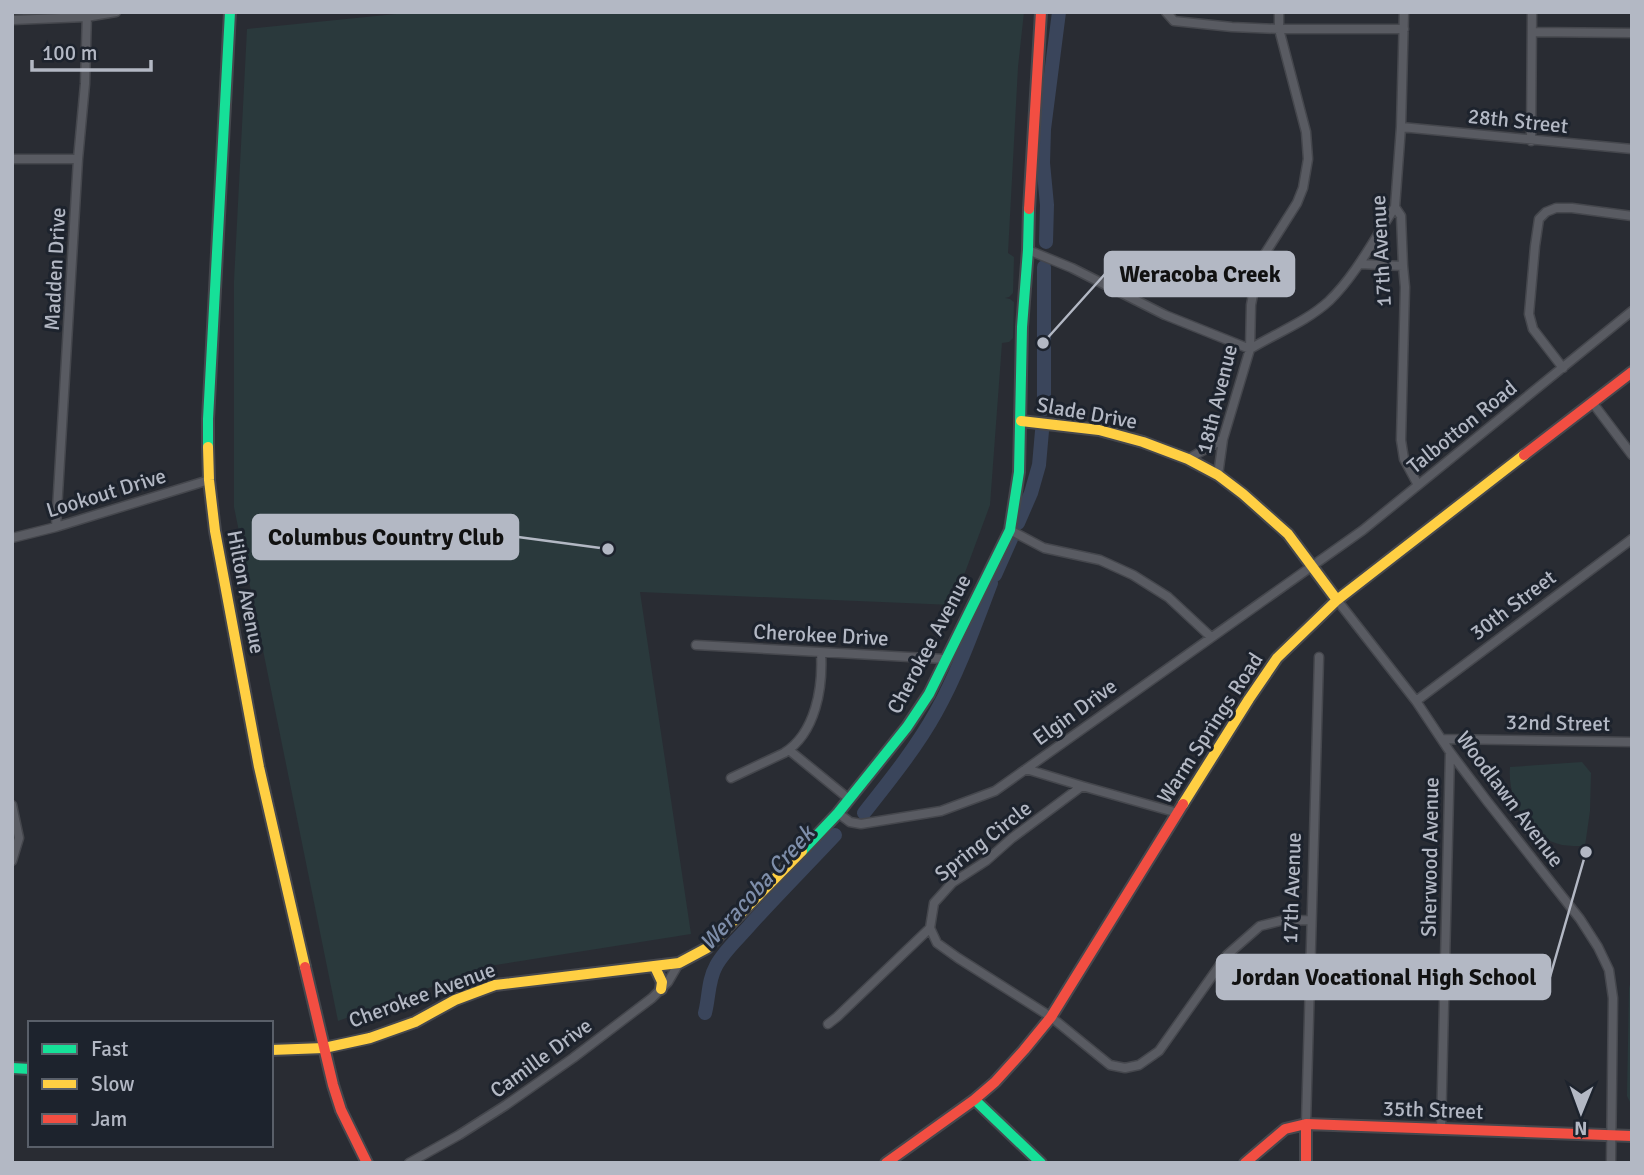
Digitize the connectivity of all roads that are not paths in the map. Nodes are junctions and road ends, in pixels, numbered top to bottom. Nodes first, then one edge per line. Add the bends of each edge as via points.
1 (116, 12) edge
2 (230, 12) edge
3 (1041, 12) edge
4 (1166, 12) edge
5 (1279, 12) edge
6 (1404, 12) edge
7 (1532, 12) edge
8 (87, 15) edge
9 (12, 20) edge
10 (1279, 29) junction
11 (1404, 29) junction
12 (1531, 32) junction
13 (1632, 33) edge
14 (1401, 127) junction
15 (1531, 141) junction
16 (1632, 149) edge
17 (12, 159) edge
18 (78, 159) junction
19 (1395, 207) junction
20 (1632, 216) edge
21 (1028, 250) junction
22 (1360, 264) junction
23 (1403, 267) junction
24 (1632, 311) edge
25 (1250, 349) junction
26 (1563, 368) junction
27 (1632, 372) edge
28 (1592, 402) junction
29 (1020, 421) junction
30 (1223, 439) junction
31 (1632, 456) edge
32 (1188, 459) junction
33 (1218, 475) junction
34 (209, 480) junction
35 (1418, 485) junction
36 (56, 527) junction
37 (1010, 530) junction
38 (12, 538) edge
39 (1632, 539) edge
40 (1312, 567) junction
41 (1337, 600) junction
42 (1211, 637) junction
43 (696, 645) dead end
44 (821, 653) junction
45 (1319, 657) dead end
46 (945, 659) junction
47 (1416, 701) junction
48 (1442, 739) junction
49 (1632, 742) edge
50 (789, 750) junction
51 (1450, 752) junction
52 (1026, 769) junction
53 (731, 778) dead end
54 (1082, 786) junction
55 (849, 799) junction
56 (12, 806) edge
57 (838, 813) junction
58 (1178, 813) junction
59 (12, 860) edge
60 (1310, 920) junction
61 (930, 928) junction
62 (679, 963) junction
63 (655, 967) junction
64 (661, 989) junction
65 (1051, 1017) junction
66 (828, 1024) dead end
67 (324, 1048) junction
68 (273, 1050) edge
69 (975, 1100) junction
70 (1306, 1124) junction
71 (1441, 1130) junction
72 (1613, 1135) junction
73 (1632, 1136) edge
74 (367, 1163) edge
75 (409, 1163) edge
76 (886, 1163) edge
77 (1041, 1163) edge
78 (1245, 1163) edge
79 (1306, 1163) edge
80 (1611, 1163) edge

1 - 8 street
2 - 34 street, Hilton Avenue via 208,419
3 - 21 street, Cherokee Avenue
4 - 10 street via 1174,21
5 - 10 street, 18th Avenue
6 - 11 street, 17th Avenue
7 - 12 street
8 - 9 street
8 - 18 street, Madden Drive
10 - 11 street
10 - 25 street, 18th Avenue via 1306,132 1308,159 1297,204 1259,262 1251,305
11 - 14 street, 17th Avenue
12 - 13 street
12 - 15 street
14 - 15 street, 28th Street
14 - 19 street, 17th Avenue
15 - 16 street, 28th Street
17 - 18 street
18 - 36 street, Madden Drive
19 - 22 street
19 - 23 street, 17th Avenue via 1401,216
20 - 26 street via 1556,208 1539,219 1529,314 1533,329
21 - 25 street via 1165,315
21 - 29 street, Cherokee Avenue
22 - 23 street
22 - 25 street via 1328,301
23 - 35 street, 17th Avenue via 1401,440 1404,459
24 - 26 street, Talbotton Road
25 - 30 street, 18th Avenue
26 - 35 street, Talbotton Road
27 - 28 street, Warm Springs Road
28 - 31 street
28 - 41 street, Warm Springs Road
29 - 32 street, Slade Drive via 1099,430
29 - 37 street, Cherokee Avenue via 1019,472
30 - 32 street
30 - 33 street, 18th Avenue
32 - 33 street, Slade Drive
33 - 40 street, Slade Drive via 1287,534
34 - 36 street, Lookout Drive
34 - 67 street, Hilton Avenue via 259,767
35 - 40 street, Talbotton Road
36 - 38 street, Lookout Drive
37 - 42 street via 1044,548 1100,560 1133,575 1168,597
37 - 46 street, Cherokee Avenue
39 - 47 street, 30th Street
40 - 41 street, Slade Drive
40 - 42 street, Elgin Drive
41 - 47 street, Woodlawn Avenue
41 - 58 street, Warm Springs Road via 1277,658
42 - 52 street, Elgin Drive
43 - 44 street, Cherokee Drive
44 - 46 street, Cherokee Drive
44 - 50 street via 819,694 811,720
45 - 60 street, 17th Avenue
46 - 55 street, Cherokee Avenue via 919,711
47 - 48 street, Woodlawn Avenue
48 - 49 street, 32nd Street
48 - 51 street, Woodlawn Avenue
50 - 53 street
50 - 55 street
51 - 71 street, Sherwood Avenue
51 - 72 street, Woodlawn Avenue via 1580,919 1609,971
52 - 54 street
52 - 57 street, Elgin Drive via 995,791 941,811 861,824
54 - 58 street
54 - 61 street, Spring Circle via 952,883 934,903
55 - 57 street, Cherokee Avenue
56 - 59 street via 19,838
57 - 62 street, Cherokee Avenue via 707,948
58 - 65 street, Warm Springs Road
60 - 65 street via 1260,926 1241,941 1159,1051 1139,1065 1110,1065
60 - 70 street, 17th Avenue
61 - 65 street via 937,943 957,958
61 - 66 street
62 - 63 street, Cherokee Avenue
62 - 64 street, Camille Drive
63 - 64 street
63 - 67 street, Cherokee Avenue via 495,985 415,1022
64 - 75 street, Camille Drive via 506,1105
65 - 69 street, Warm Springs Road via 1022,1054
67 - 68 street, Cherokee Avenue
67 - 74 street, Hilton Avenue via 341,1110
69 - 76 street, Warm Springs Road
69 - 77 street
70 - 71 street, 35th Street
70 - 78 street, 35th Street via 1285,1129
70 - 79 street, 17th Avenue
71 - 72 street, 35th Street
72 - 73 street, 35th Street
72 - 80 street, Woodlawn Avenue

